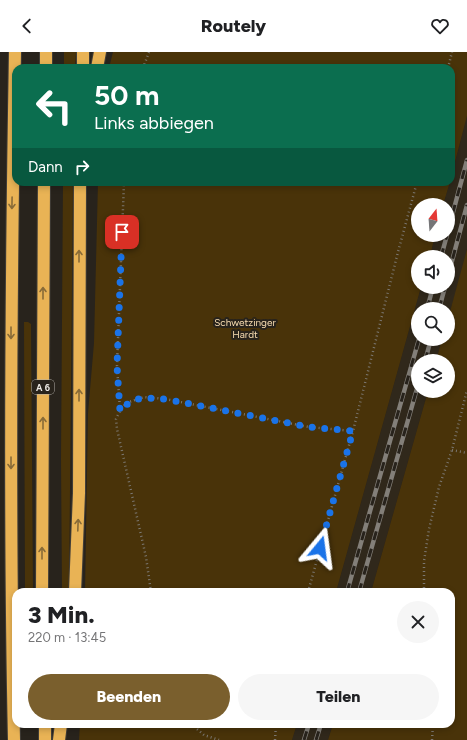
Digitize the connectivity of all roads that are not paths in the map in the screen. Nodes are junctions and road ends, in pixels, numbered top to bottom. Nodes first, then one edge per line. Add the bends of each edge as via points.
1 (15, 52) edge
2 (46, 52) edge
3 (83, 52) edge
4 (100, 52) edge
5 (15, 64) edge
6 (46, 64) edge
7 (82, 64) edge
8 (98, 64) edge
9 (13, 186) edge
10 (44, 186) edge
11 (80, 186) edge
12 (12, 588) edge
13 (42, 588) edge
14 (75, 588) edge
15 (14, 728) edge
16 (45, 728) edge
17 (60, 728) edge
18 (14, 740) edge
19 (45, 740) edge
20 (59, 740) edge

1 -> 5 highway
2 - 6 highway
3 - 7 highway
4 - 8 highway
9 -> 12 highway
13 -> 10 highway, A 6
14 -> 11 highway via 79,493
15 -> 18 highway
16 - 19 highway
17 - 20 highway

